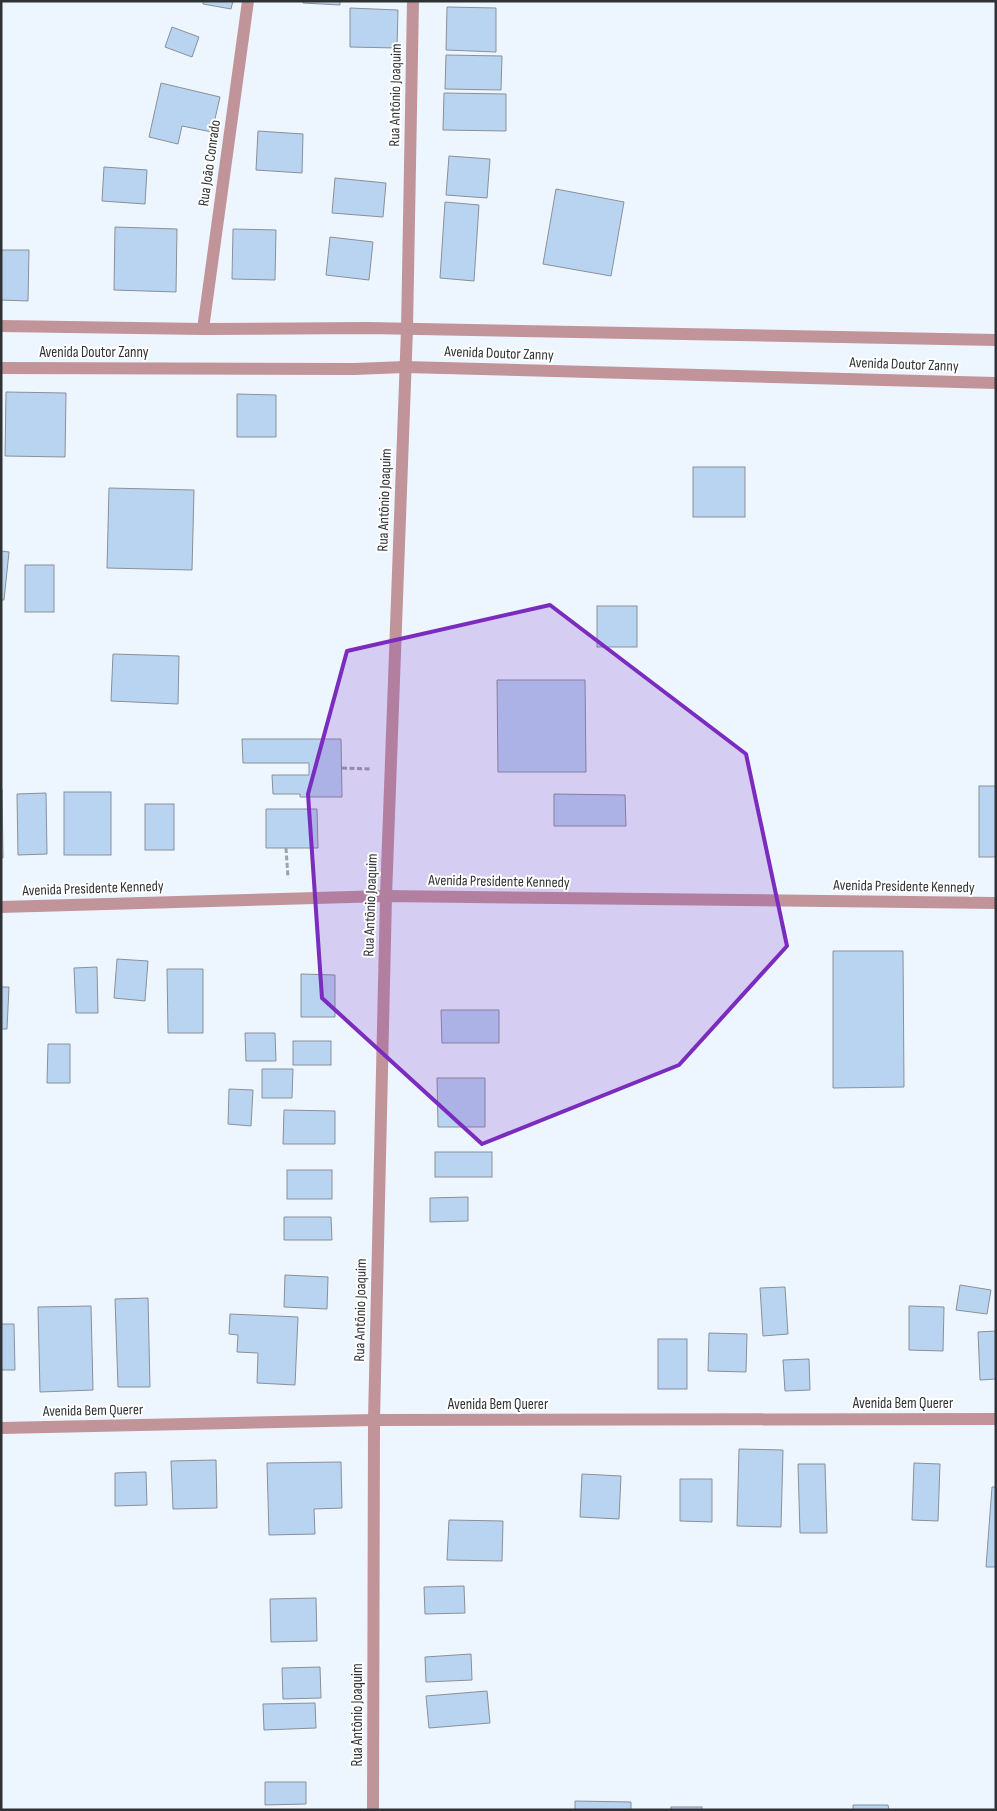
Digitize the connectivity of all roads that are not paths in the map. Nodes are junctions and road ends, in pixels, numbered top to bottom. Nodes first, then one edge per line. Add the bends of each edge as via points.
1 (248, 1) edge
2 (413, 1) edge
3 (1, 326) edge
4 (203, 329) junction
5 (407, 329) junction
6 (996, 340) edge
7 (405, 367) junction
8 (1, 368) edge
9 (996, 383) edge
10 (386, 896) junction
11 (996, 903) edge
12 (1, 907) edge
13 (996, 1419) edge
14 (374, 1420) junction
15 (1, 1428) edge
16 (373, 1810) edge

1 - 4 street, Rua João Conrado
2 - 5 street, Rua Antônio Joaquim
3 - 4 street, Avenida Doutor Zanny
4 - 5 street, Avenida Doutor Zanny
5 - 6 street, Avenida Doutor Zanny
5 - 7 street, Rua Antônio Joaquim
7 - 8 street, Avenida Doutor Zanny
7 - 9 street, Avenida Doutor Zanny
7 - 10 street, Rua Antônio Joaquim
10 - 11 street, Avenida Presidente Kennedy
10 - 12 street, Avenida Presidente Kennedy
10 - 14 street, Rua Antônio Joaquim
13 - 14 street, Avenida Bem Querer
14 - 15 street, Avenida Bem Querer
14 - 16 street, Rua Antônio Joaquim

